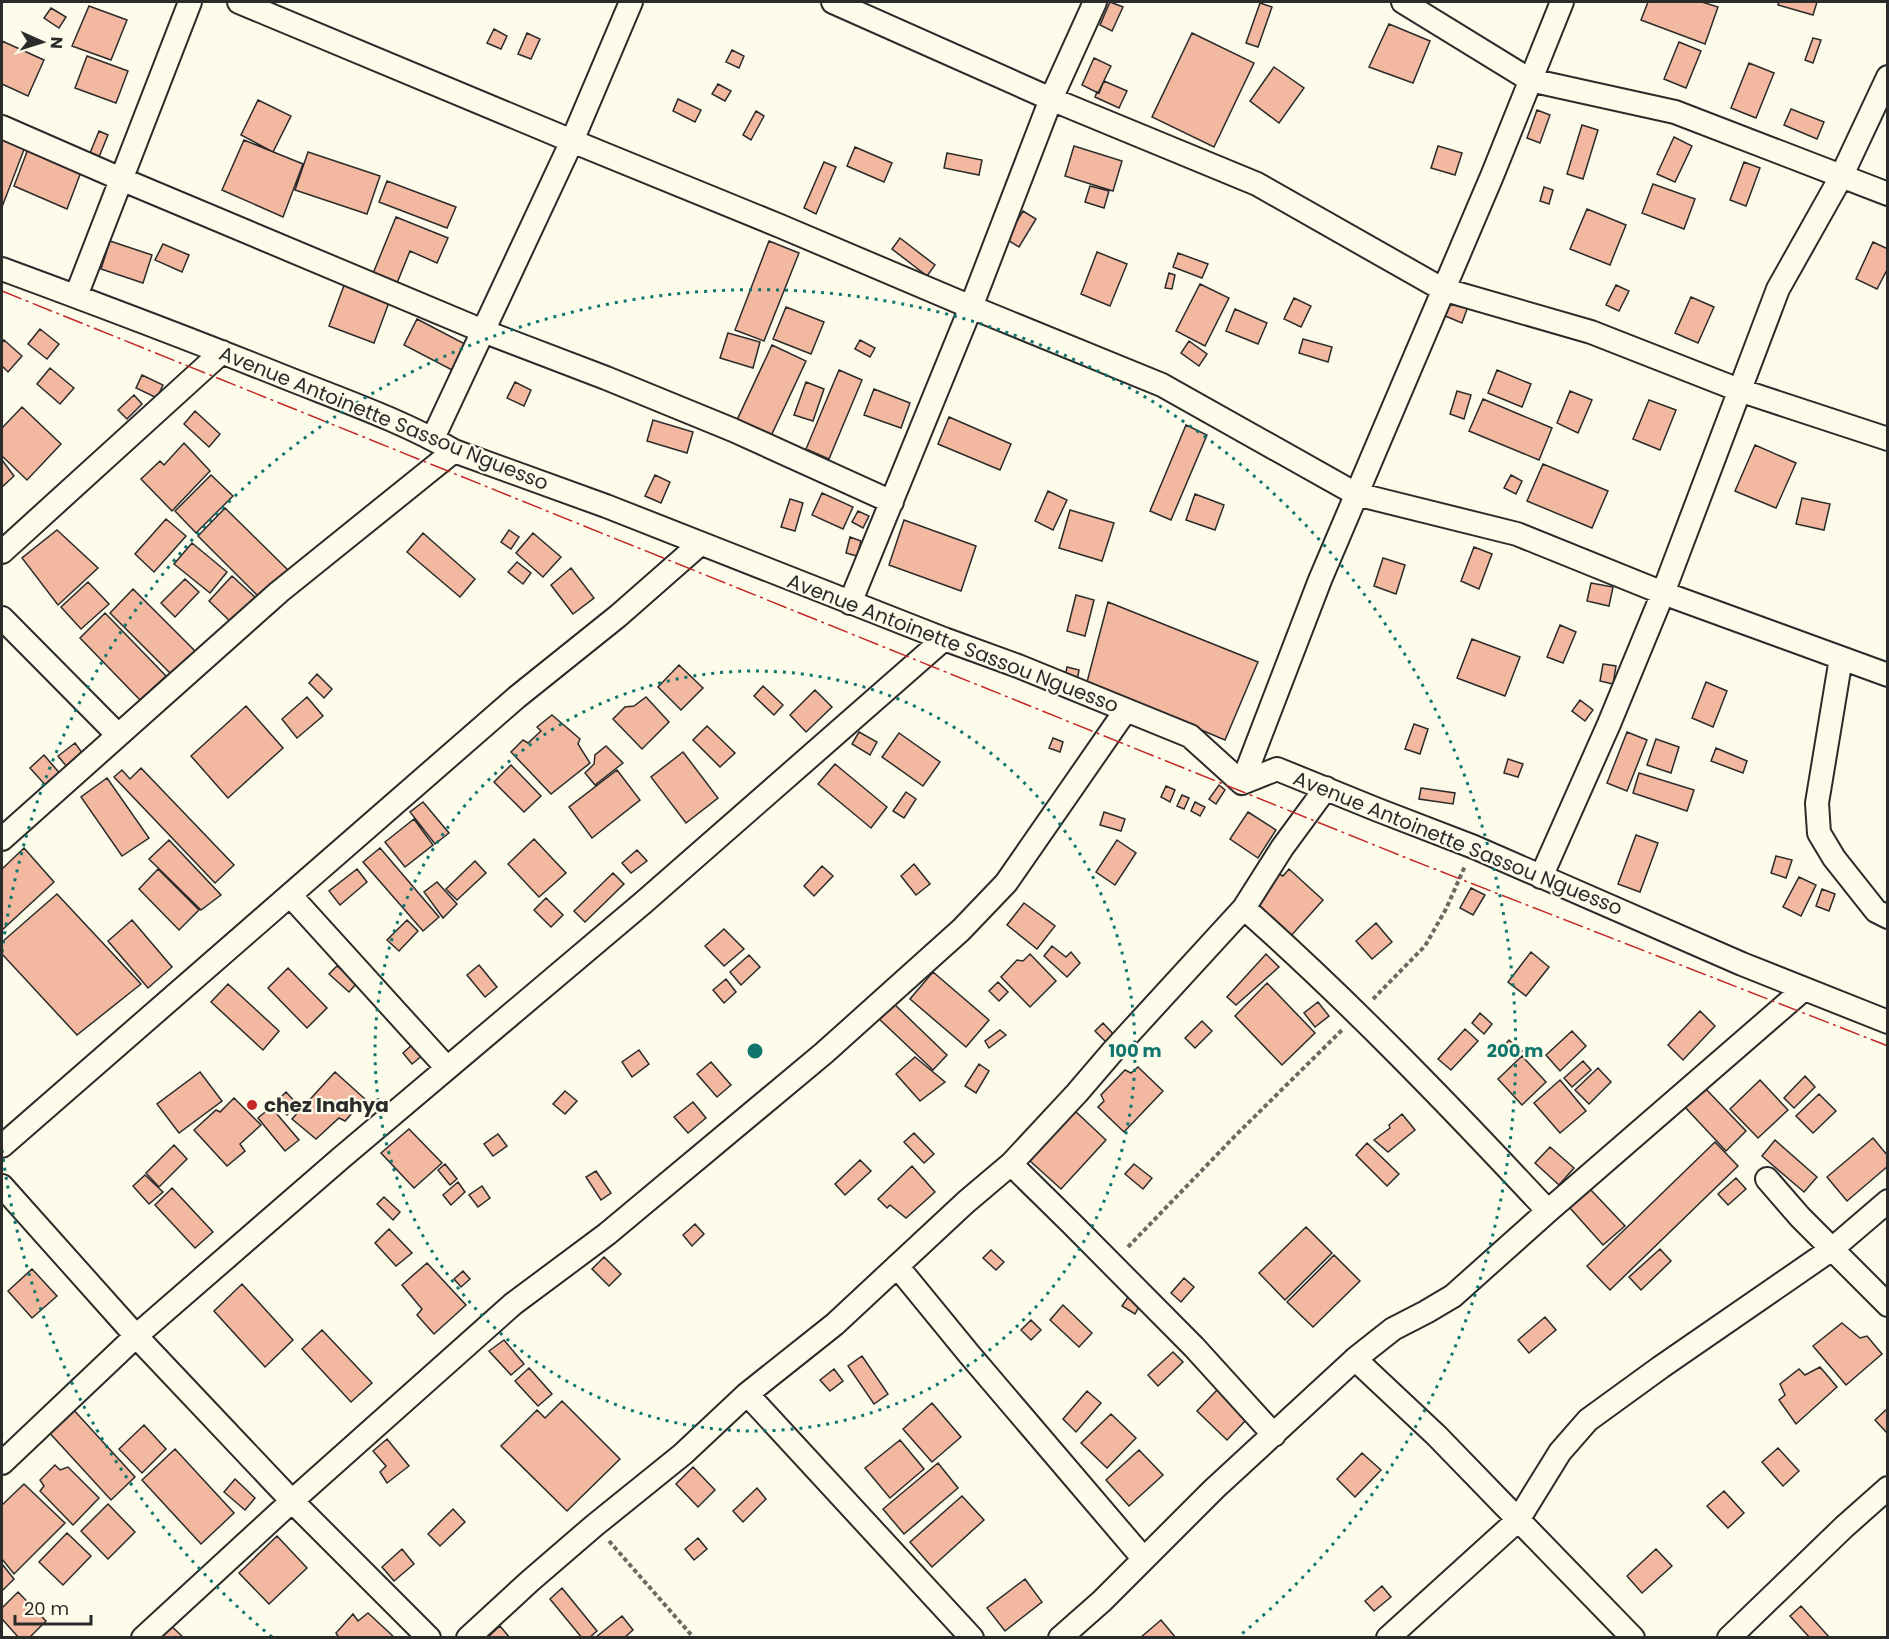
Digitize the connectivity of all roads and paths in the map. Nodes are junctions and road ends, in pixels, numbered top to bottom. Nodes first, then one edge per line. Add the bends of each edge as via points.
1 (190, 2) edge
2 (238, 2) edge
3 (631, 2) edge
4 (833, 2) edge
5 (1095, 2) edge
6 (1403, 2) edge
7 (1562, 2) edge
8 (1887, 77) edge
9 (1530, 80) junction
10 (1051, 99) junction
11 (2, 127) edge
12 (572, 141) junction
13 (1841, 177) junction
14 (121, 179) junction
15 (1887, 194) edge
16 (2, 269) edge
17 (1442, 289) junction
18 (76, 296) junction
19 (971, 308) junction
20 (483, 331) junction
21 (222, 352) junction
22 (1739, 390) junction
23 (433, 438) junction
24 (1887, 439) edge
25 (454, 451) junction
26 (1356, 494) junction
27 (892, 502) junction
28 (700, 544) junction
29 (2, 552) edge
30 (1663, 593) junction
31 (850, 603) junction
32 (2, 618) edge
33 (944, 639) junction
34 (1841, 658) junction
35 (1887, 675) edge
36 (1126, 710) junction
37 (118, 735) junction
38 (1242, 783) junction
39 (1326, 788) junction
40 (2, 839) edge
41 (1474, 847) junction
42 (1541, 877) junction
43 (290, 895) junction
44 (1244, 908) junction
45 (1887, 917) edge
46 (1804, 988) junction
47 (1358, 1014) junction
48 (1887, 1022) edge
49 (447, 1068) junction
50 (2, 1146) edge
51 (1011, 1164) junction
52 (1767, 1179) dead end
53 (2, 1186) edge
54 (1887, 1201) edge
55 (1548, 1211) junction
56 (1832, 1249) junction
57 (1112, 1264) junction
58 (897, 1266) junction
59 (1887, 1305) edge
60 (136, 1336) junction
61 (1355, 1359) junction
62 (747, 1394) junction
63 (1274, 1435) junction
64 (2, 1463) edge
65 (1887, 1488) edge
66 (292, 1501) junction
67 (1518, 1520) junction
68 (595, 1525) junction
69 (1143, 1558) junction
70 (143, 1638) edge
71 (429, 1638) edge
72 (468, 1638) edge
73 (694, 1638) edge
74 (972, 1638) edge
75 (1060, 1638) edge
76 (1388, 1638) edge
77 (1633, 1638) edge
78 (1729, 1638) edge

1 - 14 street
2 - 12 street
3 - 12 street
4 - 10 street
5 - 10 street
6 - 9 street
7 - 9 street
8 - 13 street
9 - 13 street via 1675,112
9 - 17 street
10 - 17 street via 1257,184
10 - 19 street
11 - 14 street
12 - 19 street
12 - 20 street
13 - 15 street
13 - 22 street via 1778,289
14 - 18 street
14 - 20 street
16 - 18 street, Avenue Antoinette Sassou Nguesso
17 - 22 street via 1592,332
17 - 26 street
18 - 21 street, Avenue Antoinette Sassou Nguesso
19 - 26 street via 1162,385
19 - 27 street
20 - 23 street
20 - 27 street via 734,430
21 - 23 street, Avenue Antoinette Sassou Nguesso
21 - 29 street
22 - 24 street
22 - 30 street
23 - 25 street, Avenue Antoinette Sassou Nguesso
25 - 28 street, Avenue Antoinette Sassou Nguesso
25 - 37 street via 279,592
26 - 30 street via 1516,534
26 - 38 street
27 - 31 street
28 - 31 street, Avenue Antoinette Sassou Nguesso
28 - 43 street
30 - 34 street
30 - 42 street
31 - 33 street, Avenue Antoinette Sassou Nguesso
32 - 37 street
33 - 36 street, Avenue Antoinette Sassou Nguesso
33 - 49 street via 644,902
34 - 35 street
34 - 45 street via 1817,803 1819,833 1876,911
36 - 38 street, Avenue Antoinette Sassou Nguesso via 1190,736
36 - 66 street via 1006,883 961,930 806,1068 607,1234 513,1304
37 - 40 street
38 - 39 street, Avenue Antoinette Sassou Nguesso via 1277,769
39 - 41 street, Avenue Antoinette Sassou Nguesso
39 - 44 street
41 - 42 street, Avenue Antoinette Sassou Nguesso
41 - 47 path via 1425,946
42 - 46 street, Avenue Antoinette Sassou Nguesso
43 - 49 street
43 - 50 street
44 - 47 street
44 - 51 street
46 - 48 street, Avenue Antoinette Sassou Nguesso
46 - 55 street
47 - 55 street
47 - 57 path
49 - 60 street
51 - 57 street
51 - 58 street
52 - 56 street
53 - 60 street
54 - 56 street
55 - 61 street via 1453,1296 1393,1329
56 - 59 street
56 - 67 street via 1588,1420 1560,1452
57 - 63 street
58 - 62 street via 835,1324
58 - 69 street
60 - 64 street
60 - 66 street
61 - 63 street
61 - 67 street
62 - 68 street via 683,1454
62 - 74 street
63 - 69 street
65 - 78 street
66 - 70 street
66 - 71 street
67 - 76 street
67 - 77 street
68 - 72 street
68 - 73 path
69 - 75 street

